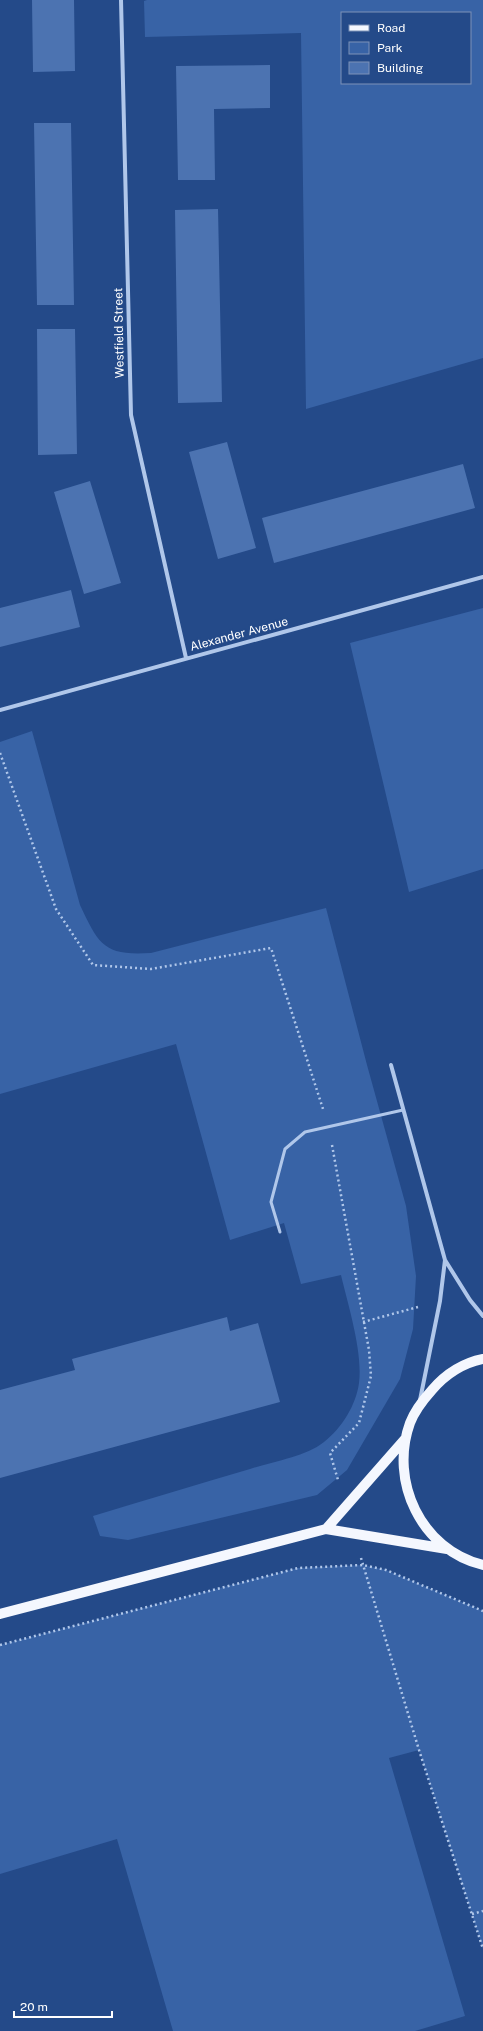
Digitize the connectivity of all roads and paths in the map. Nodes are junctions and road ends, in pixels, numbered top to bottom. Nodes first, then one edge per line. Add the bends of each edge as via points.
1 (121, 0) edge
2 (483, 577) edge
3 (186, 658) junction
4 (0, 710) edge
5 (0, 753) edge
6 (392, 1065) dead end
7 (403, 1110) junction
8 (328, 1127) junction
9 (280, 1232) dead end
10 (445, 1260) junction
11 (483, 1316) edge
12 (483, 1359) edge
13 (419, 1405) junction
14 (405, 1439) junction
15 (346, 1508) junction
16 (326, 1529) junction
17 (356, 1534) junction
18 (447, 1549) junction
19 (363, 1565) junction
20 (483, 1565) edge
21 (483, 1611) edge
22 (0, 1614) edge
23 (0, 1645) edge
24 (483, 1911) edge
25 (472, 1914) junction
26 (483, 1949) edge

1 - 3 street, Westfield Street via 130,415
2 - 3 street, Alexander Avenue
3 - 4 street, Alexander Avenue
5 - 8 path via 56,909 93,965 151,969 271,948
6 - 7 street
7 - 8 lane
7 - 10 street
8 - 9 lane via 305,1132 285,1149 271,1202
8 - 15 path via 369,1350 371,1376 359,1423 330,1453
10 - 11 street
10 - 13 street via 440,1301
12 - 13 main road via 472,1361 442,1378
13 - 14 main road
14 - 15 main road
14 - 18 main road via 403,1470 410,1500 425,1527
15 - 16 main road
16 - 17 main road
16 - 22 main road
17 - 18 main road
17 - 19 path
18 - 20 main road
19 - 21 path via 386,1570
19 - 23 path via 298,1568
19 - 25 path
24 - 25 path
25 - 26 path

